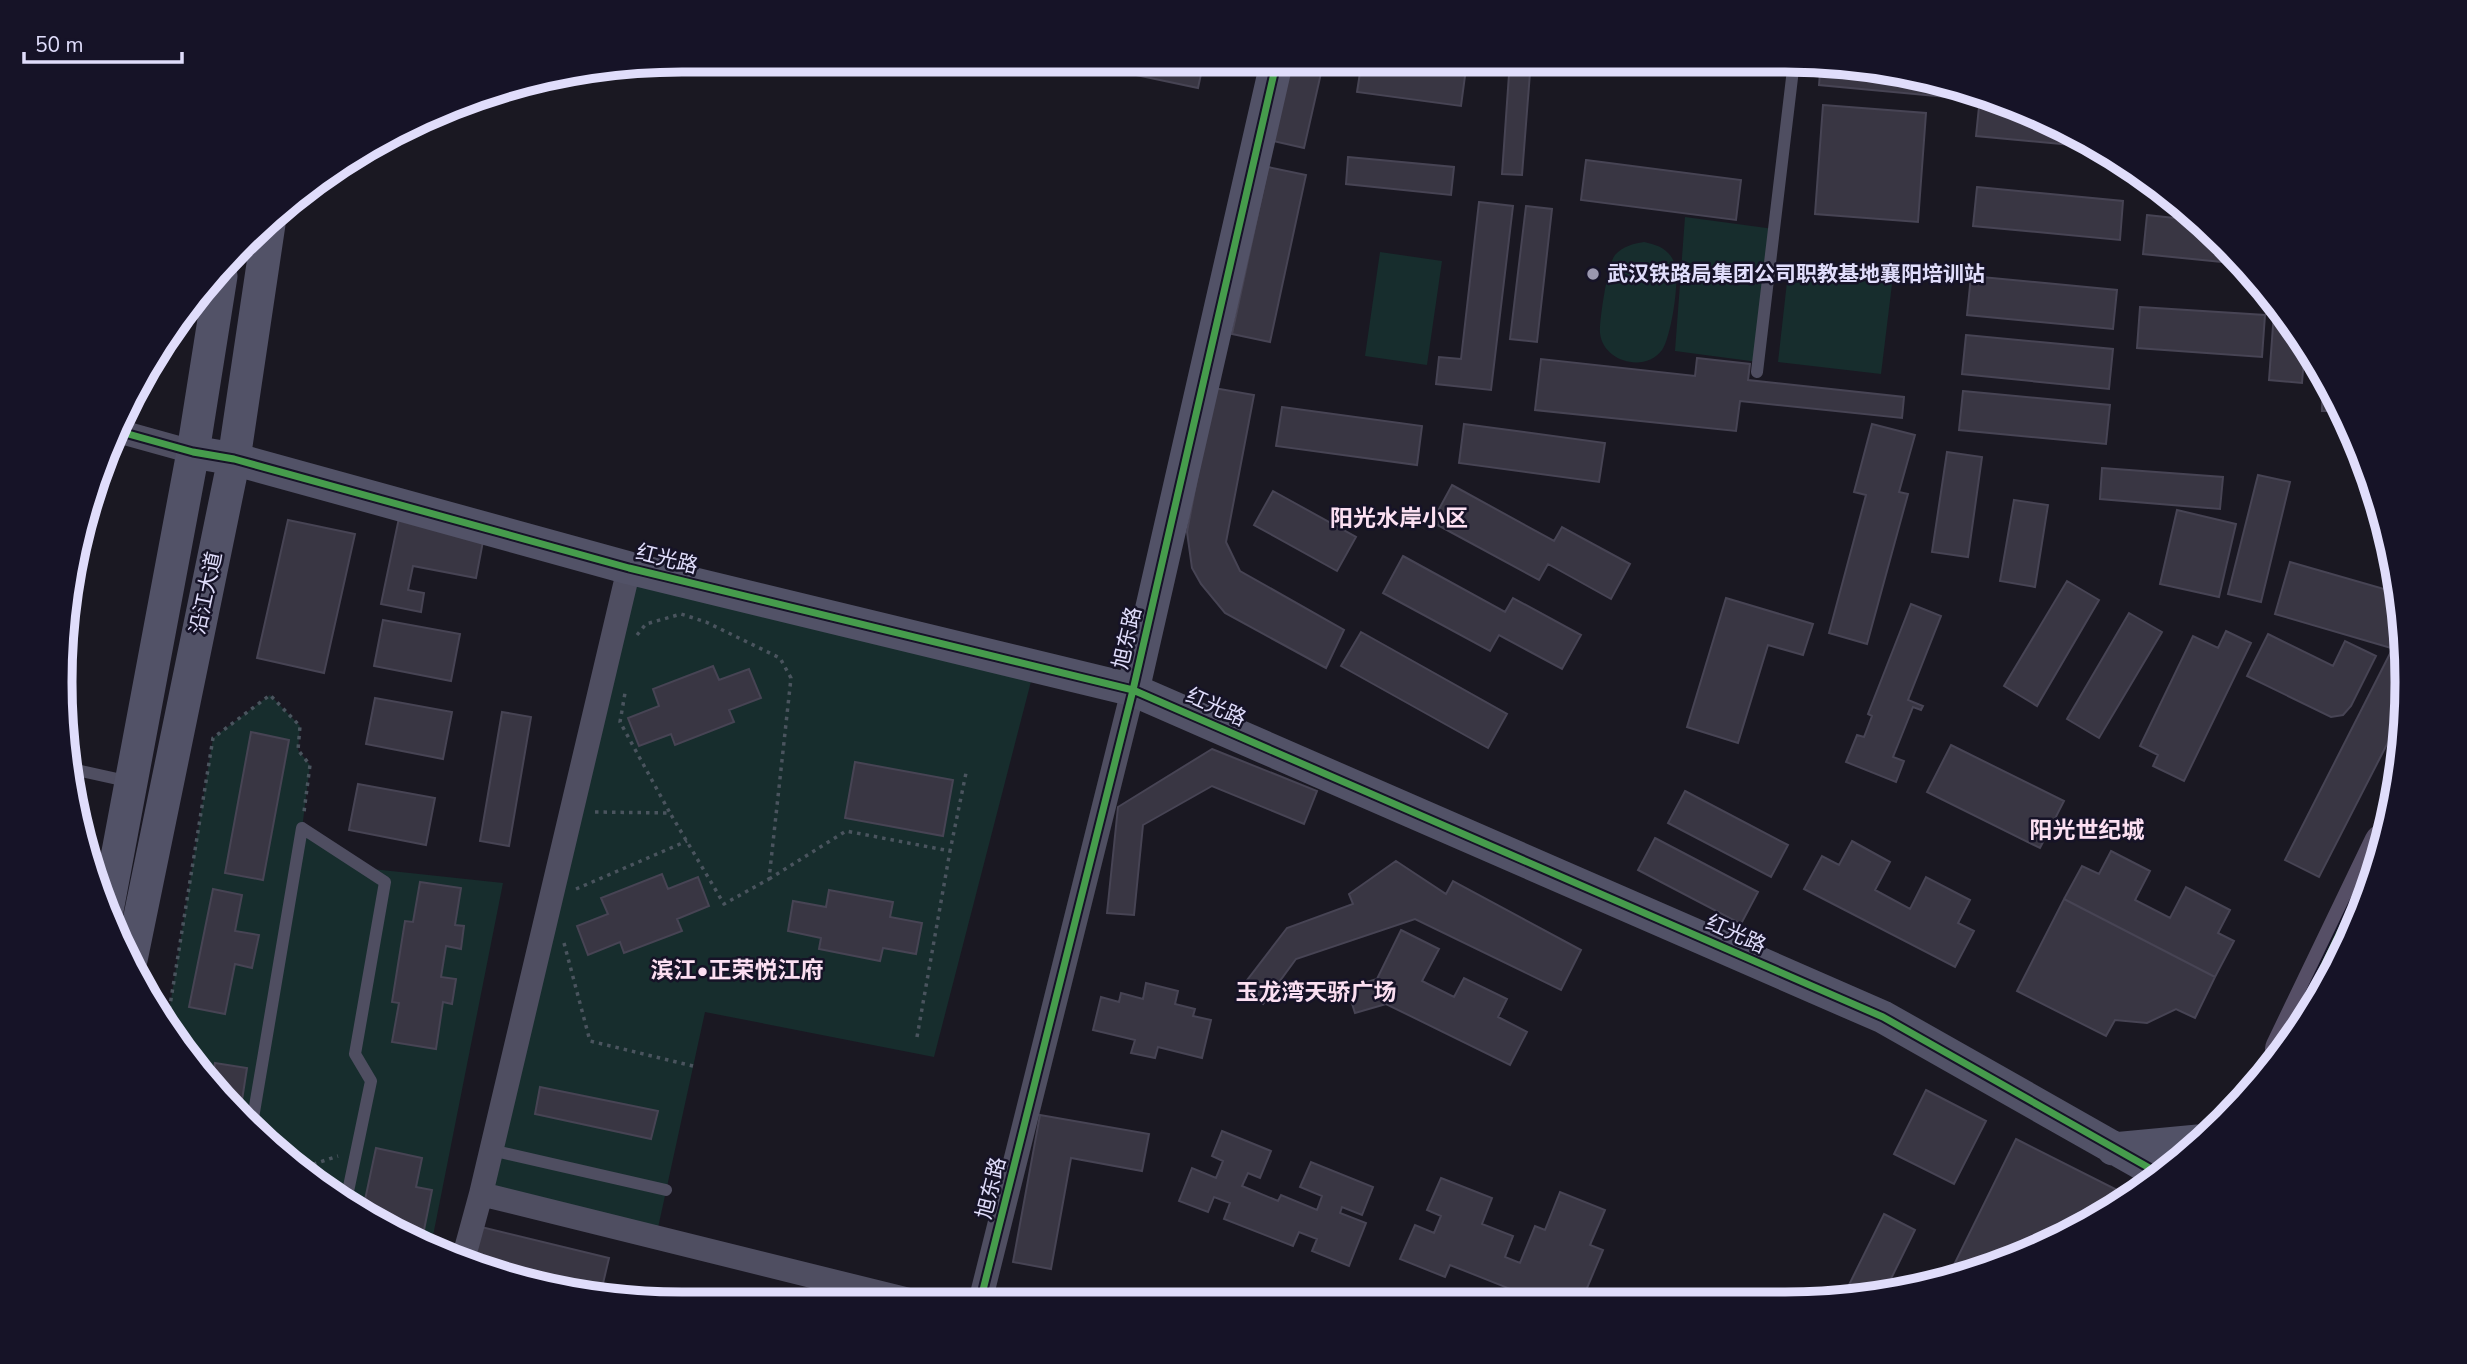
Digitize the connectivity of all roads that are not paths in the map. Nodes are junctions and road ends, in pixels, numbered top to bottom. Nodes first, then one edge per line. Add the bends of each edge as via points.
1 (1274, 72) edge
2 (1793, 72) edge
3 (268, 234) edge
4 (220, 284) edge
5 (1757, 372) dead end
6 (125, 433) edge
7 (193, 452) junction
8 (234, 459) junction
9 (629, 568) junction
10 (1133, 690) junction
11 (78, 770) edge
12 (131, 782) junction
13 (110, 894) edge
14 (2349, 915) edge
15 (133, 949) edge
16 (2325, 964) edge
17 (254, 1118) edge
18 (2186, 1142) edge
19 (2113, 1149) junction
20 (491, 1150) junction
21 (2151, 1169) edge
22 (2137, 1179) edge
23 (666, 1189) dead end
24 (348, 1192) edge
25 (481, 1194) junction
26 (466, 1253) edge
27 (877, 1292) edge
28 (982, 1292) edge

1 - 10 street, 旭东路
2 - 5 lane
3 - 8 street, 沿江大道
4 - 7 street, 沿江大道
6 - 7 street
7 - 8 street, 红光路
7 - 12 street, 沿江大道
8 - 9 street, 红光路
8 - 15 street, 沿江大道
9 - 10 street, 红光路
9 - 20 street
10 - 19 street, 红光路 via 1883,1017
10 - 28 street, 旭东路
11 - 12 lane
12 - 13 street, 沿江大道
14 - 16 main road
17 - 24 lane via 302,828 385,882 355,1054 371,1081
18 - 19 street
19 - 21 street, 红光路
19 - 22 street
20 - 23 lane
20 - 25 street
25 - 26 street
25 - 27 street

